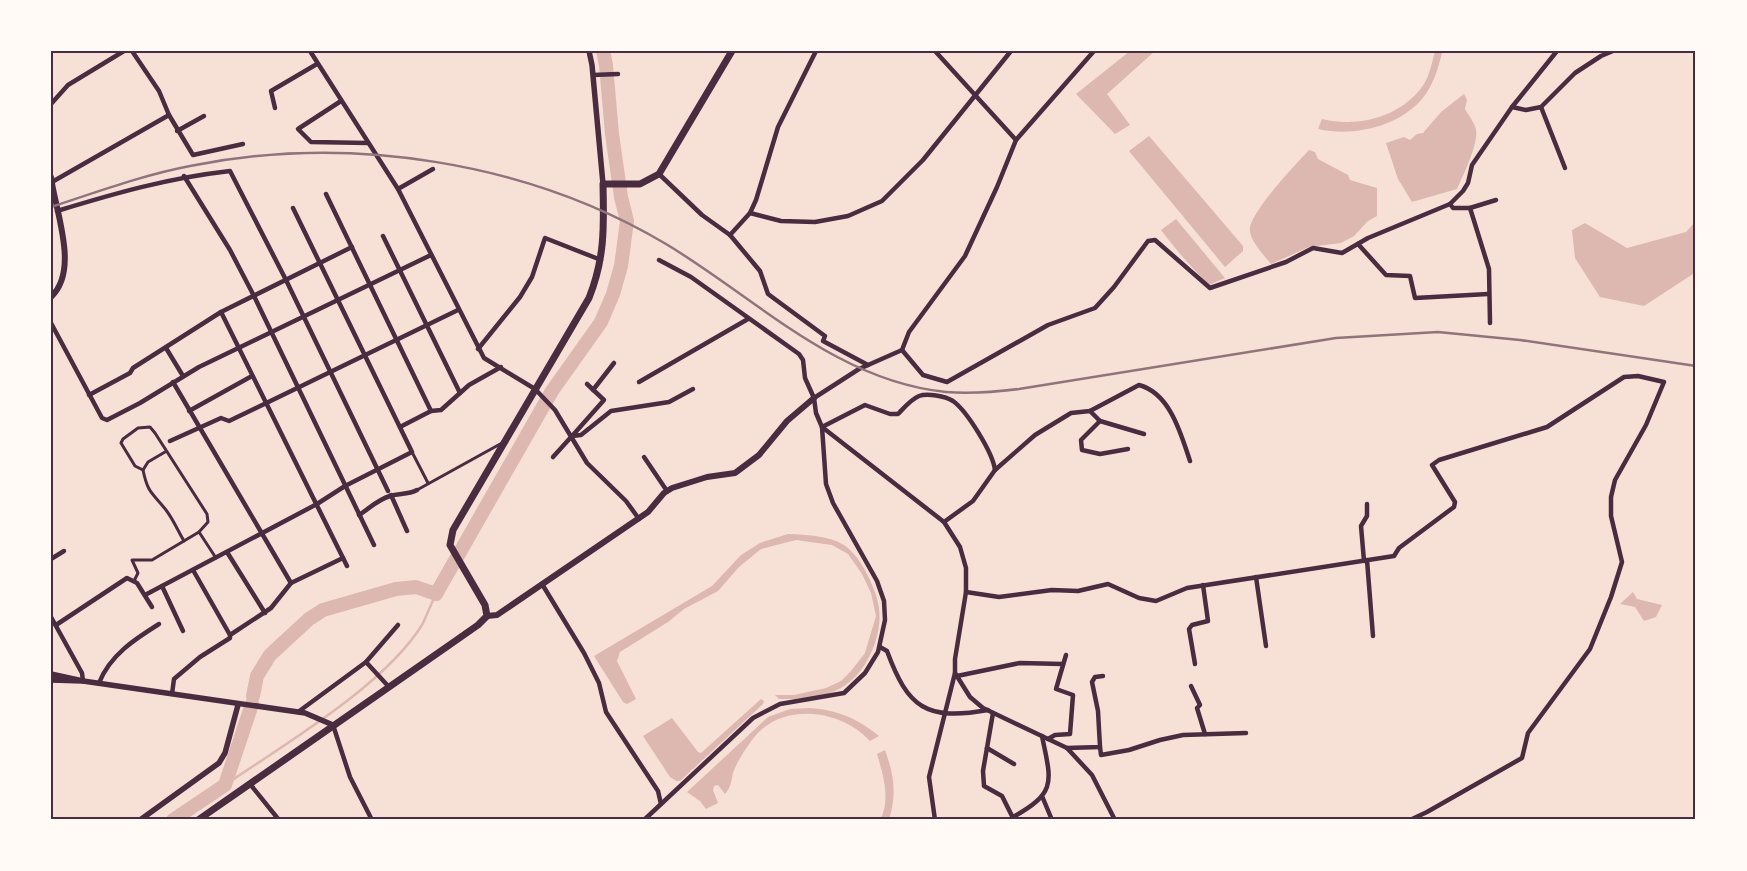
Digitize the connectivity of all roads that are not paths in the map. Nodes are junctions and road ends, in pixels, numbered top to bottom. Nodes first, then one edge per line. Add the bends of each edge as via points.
1 (124, 51) edge
2 (132, 51) edge
3 (310, 51) edge
4 (589, 51) edge
5 (732, 51) edge
6 (816, 51) edge
7 (935, 51) edge
8 (1011, 51) edge
9 (1094, 51) edge
10 (1557, 51) edge
11 (1613, 51) edge
12 (1600, 54) edge
13 (317, 64) junction
14 (618, 74) dead end
15 (593, 75) junction
16 (976, 95) junction
17 (341, 101) junction
18 (51, 104) edge
19 (1512, 107) junction
20 (1541, 107) junction
21 (275, 108) dead end
22 (169, 115) junction
23 (204, 116) dead end
24 (177, 131) junction
25 (1016, 140) junction
26 (368, 143) junction
27 (243, 144) dead end
28 (433, 168) dead end
29 (1566, 168) dead end
30 (659, 174) junction
31 (184, 176) junction
32 (51, 177) edge
33 (52, 182) edge
34 (606, 183) junction
35 (398, 190) junction
36 (326, 194) dead end
37 (1496, 200) dead end
38 (1450, 204) junction
39 (293, 208) dead end
40 (1470, 208) junction
41 (58, 212) junction
42 (750, 213) junction
43 (730, 235) junction
44 (383, 236) dead end
45 (1358, 244) junction
46 (352, 246) junction
47 (431, 255) junction
48 (601, 260) junction
49 (659, 260) dead end
50 (321, 263) junction
51 (400, 270) junction
52 (286, 280) junction
53 (370, 284) junction
54 (1488, 294) junction
55 (254, 296) junction
56 (51, 297) edge
57 (338, 299) junction
58 (458, 310) junction
59 (221, 312) junction
60 (304, 317) junction
61 (748, 319) junction
62 (51, 323) edge
63 (1490, 323) dead end
64 (428, 326) junction
65 (271, 332) junction
66 (397, 340) junction
67 (166, 348) junction
68 (238, 348) junction
69 (478, 349) junction
70 (902, 350) junction
71 (366, 356) junction
72 (614, 363) dead end
73 (868, 365) junction
74 (501, 367) junction
75 (331, 373) junction
76 (183, 376) junction
77 (252, 376) junction
78 (173, 382) junction
79 (639, 382) dead end
80 (587, 384) dead end
81 (298, 388) junction
82 (693, 389) dead end
83 (537, 390) junction
84 (593, 390) junction
85 (460, 393) junction
86 (89, 395) junction
87 (814, 398) junction
88 (265, 403) junction
89 (189, 411) junction
90 (432, 411) junction
91 (1090, 411) junction
92 (1100, 421) junction
93 (400, 427) junction
94 (822, 427) junction
95 (199, 429) junction
96 (1144, 434) dead end
97 (572, 436) junction
98 (170, 440) joint
99 (507, 440) junction
100 (163, 444) junction
101 (1128, 449) dead end
102 (165, 452) junction
103 (412, 452) junction
104 (553, 457) dead end
105 (644, 457) dead end
106 (1190, 461) dead end
107 (378, 469) junction
108 (143, 470) junction
109 (995, 470) junction
110 (428, 483) junction
111 (346, 486) junction
112 (417, 490) joint
113 (668, 491) junction
114 (390, 493) junction
115 (316, 504) junction
116 (1366, 504) dead end
117 (359, 515) junction
118 (639, 518) junction
119 (944, 522) junction
120 (406, 530) dead end
121 (199, 532) junction
122 (260, 534) junction
123 (184, 541) junction
124 (374, 545) dead end
125 (64, 552) dead end
126 (227, 552) junction
127 (216, 558) junction
128 (343, 558) junction
129 (51, 559) edge
130 (1365, 560) junction
131 (347, 566) dead end
132 (193, 570) junction
133 (1256, 578) junction
134 (134, 582) junction
135 (291, 583) junction
136 (542, 584) junction
137 (1203, 585) junction
138 (162, 586) junction
139 (966, 592) junction
140 (145, 596) junction
141 (152, 607) dead end
142 (265, 613) junction
143 (487, 616) junction
144 (51, 617) edge
145 (159, 624) dead end
146 (56, 625) junction
147 (398, 625) dead end
148 (183, 631) dead end
149 (230, 635) junction
150 (1373, 636) dead end
151 (1266, 646) dead end
152 (880, 647) junction
153 (1066, 655) dead end
154 (366, 662) junction
155 (1063, 664) junction
156 (1194, 664) dead end
157 (51, 674) edge
158 (956, 674) junction
159 (1103, 676) dead end
160 (51, 680) edge
161 (83, 681) junction
162 (99, 683) junction
163 (389, 686) junction
164 (1192, 686) dead end
165 (172, 694) junction
166 (238, 704) junction
167 (990, 712) junction
168 (302, 713) junction
169 (945, 713) junction
170 (332, 724) junction
171 (1246, 733) dead end
172 (1205, 734) junction
173 (1042, 736) junction
174 (1048, 739) junction
175 (1100, 747) junction
176 (987, 748) junction
177 (1067, 748) junction
178 (1014, 764) dead end
179 (250, 784) junction
180 (1042, 796) junction
181 (661, 804) junction
182 (1014, 818) edge
183 (140, 820) edge
184 (198, 820) edge
185 (279, 820) edge
186 (372, 820) edge
187 (644, 820) edge
188 (935, 820) edge
189 (1052, 820) edge
190 (1115, 820) edge
191 (1410, 820) edge

1 - 18 street via 68,85
2 - 22 street
3 - 13 street
4 - 15 street
5 - 30 main road
6 - 42 street via 778,127
7 - 16 street
8 - 16 street
9 - 25 street
10 - 19 street
11 - 12 street
12 - 20 street via 1575,73
13 - 17 street
13 - 21 street via 271,91
14 - 15 street
15 - 34 street
16 - 25 street
16 - 42 street via 923,160 882,201 848,216 815,222 781,221
17 - 26 street
17 - 26 street via 298,129 311,142
19 - 20 street via 1526,110
19 - 38 street via 1472,166 1463,191
20 - 29 street
22 - 24 street
22 - 33 street
23 - 24 street
24 - 27 street via 193,155
25 - 70 street via 966,256 908,332
26 - 35 street
28 - 35 street
30 - 34 main road via 640,184
30 - 43 street via 702,215
31 - 41 street
31 - 52 street via 230,171
31 - 55 street
32 - 33 main road
33 - 41 main road
34 - 48 main road
35 - 47 street
36 - 46 street
37 - 40 street
38 - 40 street via 1454,208
38 - 45 street
39 - 50 street
40 - 54 street via 1490,269
41 - 56 main road via 66,260 60,285
42 - 43 street
43 - 73 street via 760,271 768,294 825,336 822,341
44 - 51 street
45 - 54 street via 1386,275 1410,276 1415,298
45 - 70 street via 1342,253 1313,248 1286,262 1210,288 1154,240 1148,242 1095,308 1048,325 947,382 923,375
46 - 50 street
46 - 53 street
47 - 51 street
47 - 58 street
48 - 69 street via 545,238 524,291
48 - 83 main road via 589,298
49 - 61 street via 691,277
50 - 52 street
50 - 57 street
51 - 53 street
51 - 64 street
52 - 55 street
52 - 60 street
53 - 57 street
53 - 66 street
54 - 63 street
55 - 59 street
55 - 65 street
57 - 60 street
57 - 71 street
58 - 64 street
58 - 69 street
59 - 67 street
59 - 68 street
60 - 65 street
60 - 75 street
61 - 79 street
61 - 87 street via 800,354 805,378
62 - 86 street
64 - 66 street
64 - 85 street
65 - 68 street
65 - 81 street
66 - 71 street
66 - 90 street
67 - 76 street
67 - 86 street via 130,373
68 - 76 street
68 - 77 street
69 - 74 street via 484,358
70 - 73 street
71 - 75 street
71 - 93 street
72 - 84 street
73 - 87 street
74 - 83 street
74 - 85 street
75 - 81 street
75 - 107 street
76 - 78 street
77 - 88 street
77 - 89 street
78 - 86 street via 107,420 102,418
78 - 89 street
80 - 84 street
81 - 88 street
81 - 111 street
82 - 97 street via 669,402 611,411 580,434
83 - 97 street
83 - 99 main road
84 - 97 street via 604,400
85 - 90 street via 441,410
87 - 94 street
87 - 113 main road via 786,422 759,455 735,473 707,477
88 - 95 street via 229,421 220,418
88 - 115 street
89 - 95 street
90 - 93 street
91 - 92 street
91 - 106 street via 1139,385 1145,387 1164,404 1178,425
91 - 109 street via 1070,413 1035,435
92 - 96 street
92 - 101 street via 1081,440 1082,450 1100,454
93 - 103 street
94 - 109 street via 852,414 859,406 898,414 917,397 943,398 953,401 973,425 994,459
94 - 119 street
94 - 152 street via 826,484 884,600 885,620
95 - 98 street
95 - 122 street
97 - 104 street
97 - 118 street via 587,463
98 - 100 street
99 - 110 street
99 - 143 main road via 453,530 450,546 485,605
100 - 102 street
100 - 108 street via 150,427 138,428 123,440 122,444 135,466
102 - 108 street via 148,462
102 - 121 street via 178,466 207,514 208,522
103 - 107 street
103 - 110 street
105 - 113 street
107 - 111 street
107 - 114 street
108 - 123 street via 151,496 167,512
109 - 119 street via 973,501
110 - 112 street
111 - 115 street
111 - 117 street
112 - 114 street via 410,494
113 - 118 main road
114 - 117 street
114 - 120 street
115 - 122 street
115 - 128 street
116 - 130 street via 1367,516 1361,526
117 - 124 street
118 - 136 main road
119 - 139 street via 960,547 966,568
121 - 123 street
121 - 127 street
122 - 126 street
122 - 135 street
123 - 134 street via 152,560 132,560 138,573
125 - 129 street
126 - 127 street
126 - 142 street
127 - 132 street
128 - 131 street
128 - 135 street
130 - 133 street
130 - 150 street
130 - 191 street via 1394,556 1399,548 1454,507 1455,502 1432,465 1439,460 1547,427 1624,377 1638,376 1664,382 1646,425 1615,480 1610,497 1622,562 1590,648 1528,733 1522,758
132 - 138 street
132 - 149 street
133 - 137 street
133 - 151 street
134 - 140 street
134 - 146 street via 127,578
135 - 142 street
136 - 143 main road via 497,615
136 - 181 street via 584,653 599,683 606,712 658,791
137 - 139 street via 1156,601 1138,598 1108,584 1078,591 1052,590 999,597
137 - 156 street via 1208,621 1192,625 1189,629
138 - 140 street
138 - 148 street
139 - 158 street via 955,660
140 - 141 street
142 - 149 street
143 - 163 main road
144 - 146 street
145 - 162 street via 132,641 110,663
146 - 161 street via 82,673
147 - 154 street
149 - 165 street via 174,679
152 - 169 street via 888,651 904,689 916,703 934,712
152 - 181 street via 865,673 844,693 780,704 754,718
153 - 155 street
154 - 163 street
154 - 168 street
155 - 158 street via 1020,663
155 - 174 street via 1056,689 1073,694 1070,734
157 - 161 street
158 - 167 street via 970,697
158 - 169 street
159 - 175 street via 1095,677 1092,682
160 - 161 street
161 - 162 street
162 - 165 street
163 - 170 main road
164 - 172 street via 1200,705 1197,708
165 - 166 street
166 - 168 street
166 - 183 street via 225,753 219,763
167 - 169 street
167 - 173 street
167 - 176 street
168 - 170 street
169 - 188 street via 929,777
170 - 179 main road
170 - 186 street via 350,777
171 - 172 street
172 - 175 street via 1160,740 1101,755
173 - 174 street
173 - 180 street via 1050,782
174 - 177 street
175 - 177 street
176 - 178 street
176 - 182 street via 984,786 1002,796
177 - 190 street via 1092,775
179 - 184 main road
179 - 185 street
180 - 182 street
180 - 189 street
181 - 187 street

